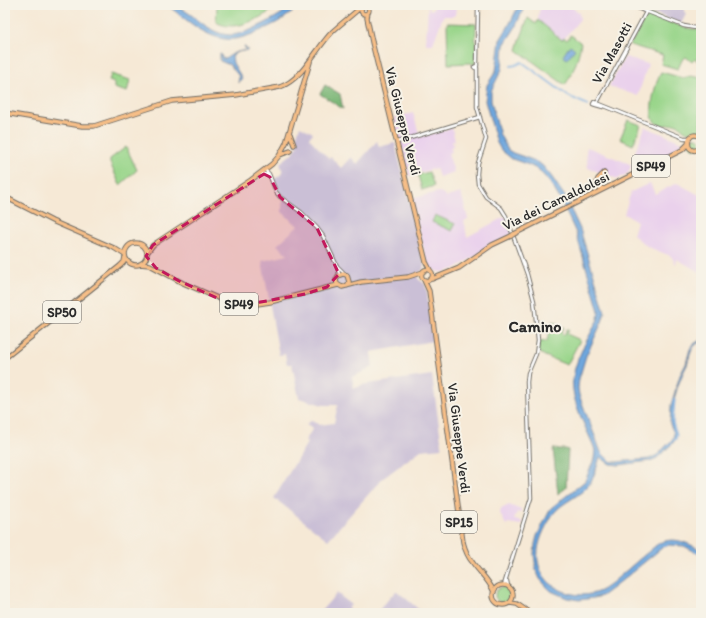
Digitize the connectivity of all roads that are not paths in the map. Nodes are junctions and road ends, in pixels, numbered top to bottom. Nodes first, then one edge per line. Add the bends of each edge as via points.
1 (478, 5) edge
2 (632, 5) edge
3 (648, 6) edge
4 (365, 9) edge
5 (647, 13) junction
6 (701, 29) edge
7 (312, 57) junction
8 (302, 70) junction
9 (306, 75) junction
10 (295, 78) junction
11 (303, 82) junction
12 (596, 102) junction
13 (5, 113) edge
14 (480, 118) junction
15 (290, 131) junction
16 (690, 137) junction
17 (701, 137) edge
18 (397, 142) junction
19 (688, 143) junction
20 (294, 145) dead end
21 (701, 148) edge
22 (691, 149) junction
23 (682, 150) junction
24 (290, 151) dead end
25 (278, 156) junction
26 (270, 166) junction
27 (265, 170) junction
28 (604, 174) dead end
29 (259, 175) junction
30 (269, 175) junction
31 (605, 189) junction
32 (5, 197) edge
33 (153, 245) junction
34 (143, 246) junction
35 (128, 247) junction
36 (114, 248) junction
37 (424, 253) junction
38 (146, 255) junction
39 (125, 256) junction
40 (130, 263) junction
41 (140, 264) junction
42 (120, 266) junction
43 (337, 266) junction
44 (156, 268) junction
45 (431, 271) junction
46 (423, 272) junction
47 (339, 274) junction
48 (442, 274) junction
49 (346, 275) junction
50 (408, 277) junction
51 (349, 279) junction
52 (431, 279) junction
53 (336, 280) junction
54 (424, 280) junction
55 (361, 282) junction
56 (338, 285) junction
57 (347, 286) junction
58 (327, 287) junction
59 (429, 292) junction
60 (5, 358) edge
61 (488, 580) junction
62 (504, 586) junction
63 (494, 592) junction
64 (513, 595) junction
65 (510, 602) junction
66 (526, 610) junction
67 (530, 613) edge

1 - 14 street via 476,67
2 - 5 street
3 - 5 street, Via Masotti
4 - 7 main road via 353,14 333,31
4 - 18 main road, Via Giuseppe Verdi
5 - 6 street
5 - 12 street, Via Masotti
7 - 8 main road
7 - 9 main road
8 - 9 main road
8 - 10 main road
8 - 11 main road
9 - 11 main road
10 - 11 main road via 300,78
10 - 13 main road via 280,87 236,95 172,101 94,126
11 - 15 main road
12 - 16 street via 683,138
12 - 19 street
14 - 18 street
14 - 62 street via 486,139 478,163 478,184 486,197 501,208 506,216 530,284 538,334 536,354 527,382 531,498
15 - 20 main road
15 - 25 main road
16 - 17 main road
16 - 19 main road, SP49
18 - 37 main road, Via Giuseppe Verdi
19 - 22 main road, SP49
19 - 23 main road, Via dei Camaldolesi / SP49
21 - 22 main road, SP49
22 - 23 main road, Via dei Camaldolesi / SP49
23 - 31 main road, Via dei Camaldolesi / SP49
24 - 25 main road
25 - 26 main road
26 - 27 main road
26 - 30 street
27 - 29 main road
27 - 30 street
28 - 31 main road via 596,184
29 - 30 street
29 - 33 main road
30 - 43 street via 280,197 306,216 323,236
31 - 48 main road, Via dei Camaldolesi / SP49 via 492,245 459,268
32 - 36 main road
33 - 34 main road
33 - 38 main road
34 - 35 main road via 133,243
34 - 38 main road, SP49
35 - 36 main road
35 - 39 main road
36 - 39 main road
37 - 45 main road, Via Giuseppe Verdi
37 - 46 main road, Via Giuseppe Verdi
38 - 41 main road
38 - 44 main road, SP49
39 - 40 main road
39 - 42 main road, SP50
40 - 41 main road, SP49
40 - 42 main road, SP50
41 - 44 main road, SP49
42 - 60 main road, SP50
43 - 47 street
43 - 49 street
44 - 58 main road, SP49 via 220,299 244,305 270,302
45 - 46 main road, SP49
45 - 48 main road, SP49
45 - 52 main road
46 - 50 main road, SP49
46 - 54 main road
47 - 49 main road
47 - 53 main road, SP49
48 - 52 main road, Via dei Camaldolesi / SP49
49 - 51 main road
50 - 54 main road, SP49
50 - 55 main road, SP49
51 - 55 main road, SP49
51 - 57 main road
52 - 54 main road, SP49
52 - 59 main road, Via Giuseppe Verdi / SP15
53 - 56 main road
53 - 58 main road, SP49
54 - 59 main road, Via Giuseppe Verdi / SP15
55 - 57 main road, SP49
56 - 57 main road, SP49
56 - 58 main road, SP49
59 - 61 main road, Via Giuseppe Verdi / SP15 via 460,531 467,553
61 - 62 main road, SP15
61 - 63 main road, SP15
62 - 63 main road via 495,589
62 - 64 main road, SP15 via 512,590
63 - 65 main road, SP15 via 494,600 499,604 505,605
64 - 65 main road
64 - 66 main road, SP15
65 - 66 main road, SP15
66 - 67 main road, SP15

